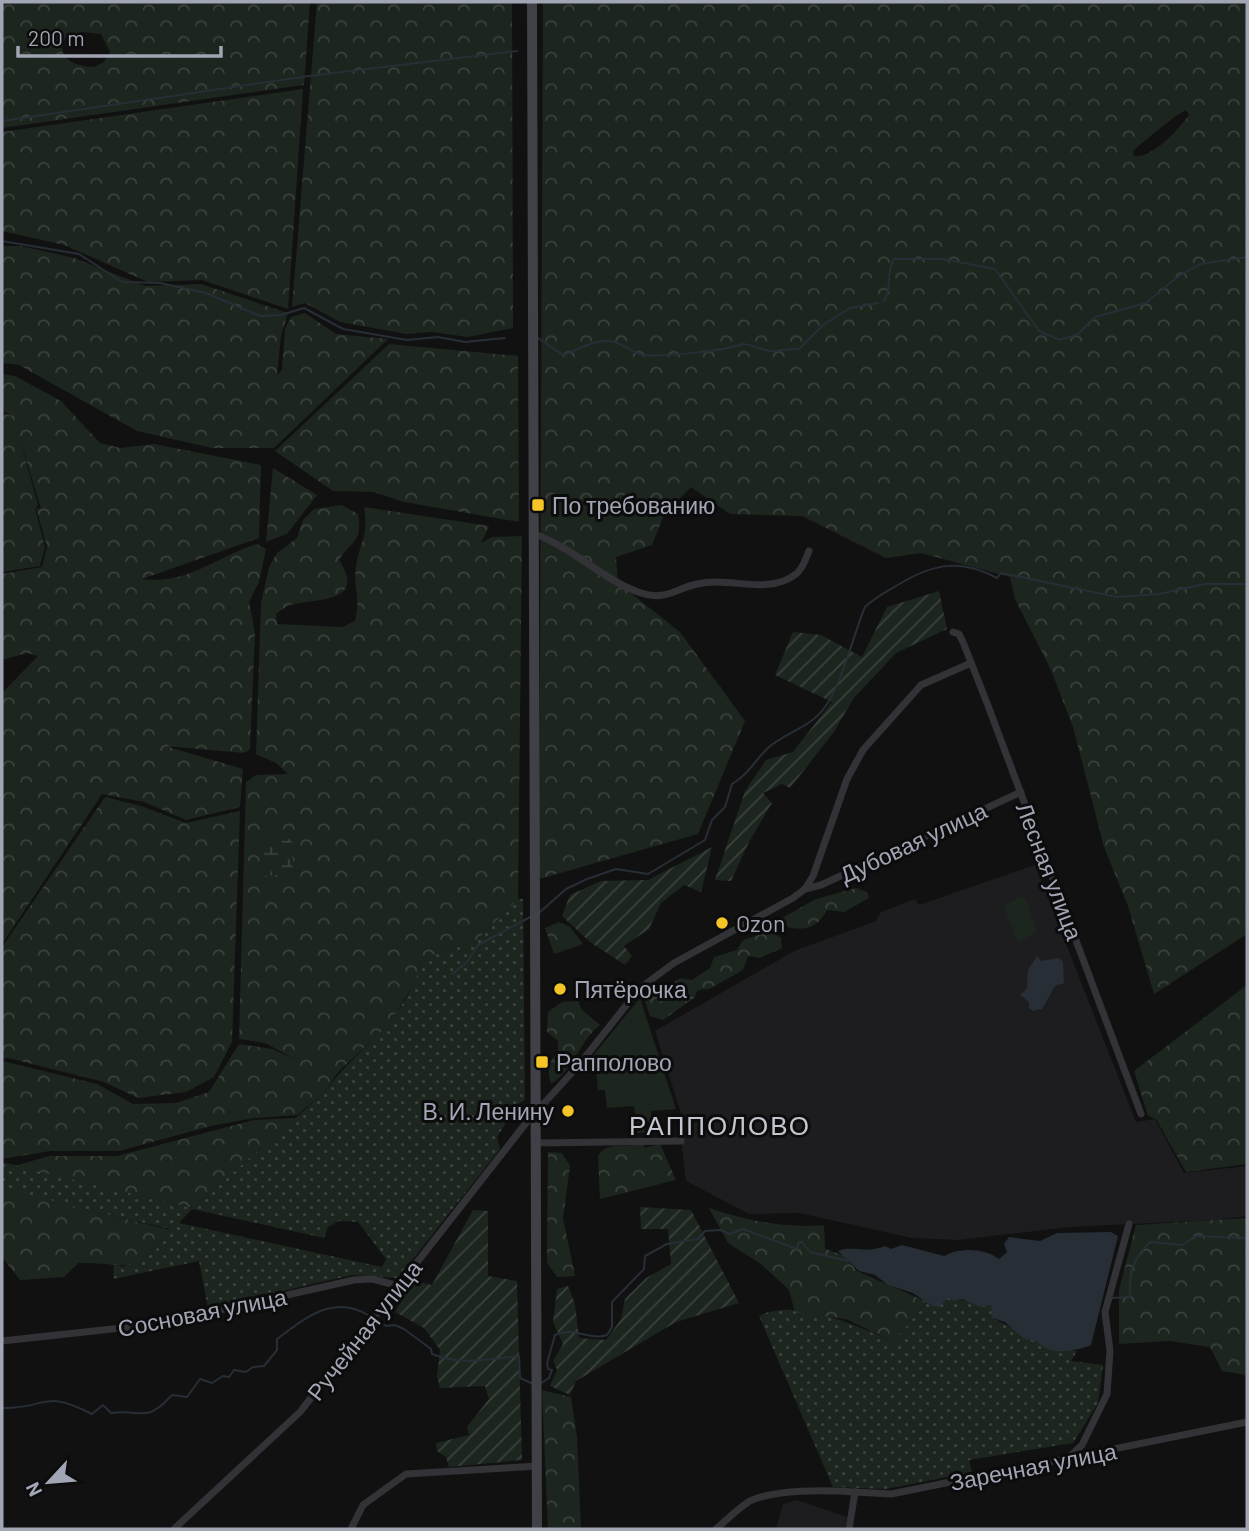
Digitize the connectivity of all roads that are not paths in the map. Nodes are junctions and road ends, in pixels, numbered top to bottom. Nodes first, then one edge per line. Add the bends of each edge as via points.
1 (532, 2) edge
2 (534, 534) junction
3 (809, 551) dead end
4 (954, 632) dead end
5 (971, 663) junction
6 (1021, 792) junction
7 (805, 889) junction
8 (536, 1113) junction
9 (1141, 1114) dead end
10 (681, 1141) dead end
11 (535, 1143) junction
12 (1129, 1224) dead end
13 (399, 1286) junction
14 (2, 1340) edge
15 (1247, 1422) edge
16 (1066, 1458) junction
17 (538, 1466) junction
18 (855, 1492) junction
19 (174, 1529) edge
20 (351, 1529) edge
21 (537, 1529) edge
22 (716, 1529) edge
23 (849, 1529) edge

1 - 2 main road
2 - 3 street via 555,541 628,588 657,597 726,580 760,585 780,581 797,574
2 - 8 main road
4 - 5 street, Лесная улица
5 - 6 street, Лесная улица
5 - 7 street via 921,685 863,750 847,779
6 - 7 street, Дубовая улица
6 - 9 street, Лесная улица
7 - 8 street, Дубовая улица via 674,963 640,988
8 - 11 main road
8 - 13 street, Ручейная улица
10 - 11 street
11 - 17 main road
12 - 16 street via 1105,1312 1110,1351 1107,1394 1082,1445
13 - 14 street, Сосновая улица via 354,1280 158,1324
13 - 19 street, Ручейная улица via 300,1412
15 - 16 street, Заречная улица
16 - 18 street, Заречная улица via 891,1494
17 - 20 street via 407,1474 363,1505
17 - 21 main road
18 - 22 street, Заречная улица via 758,1498
18 - 23 street

